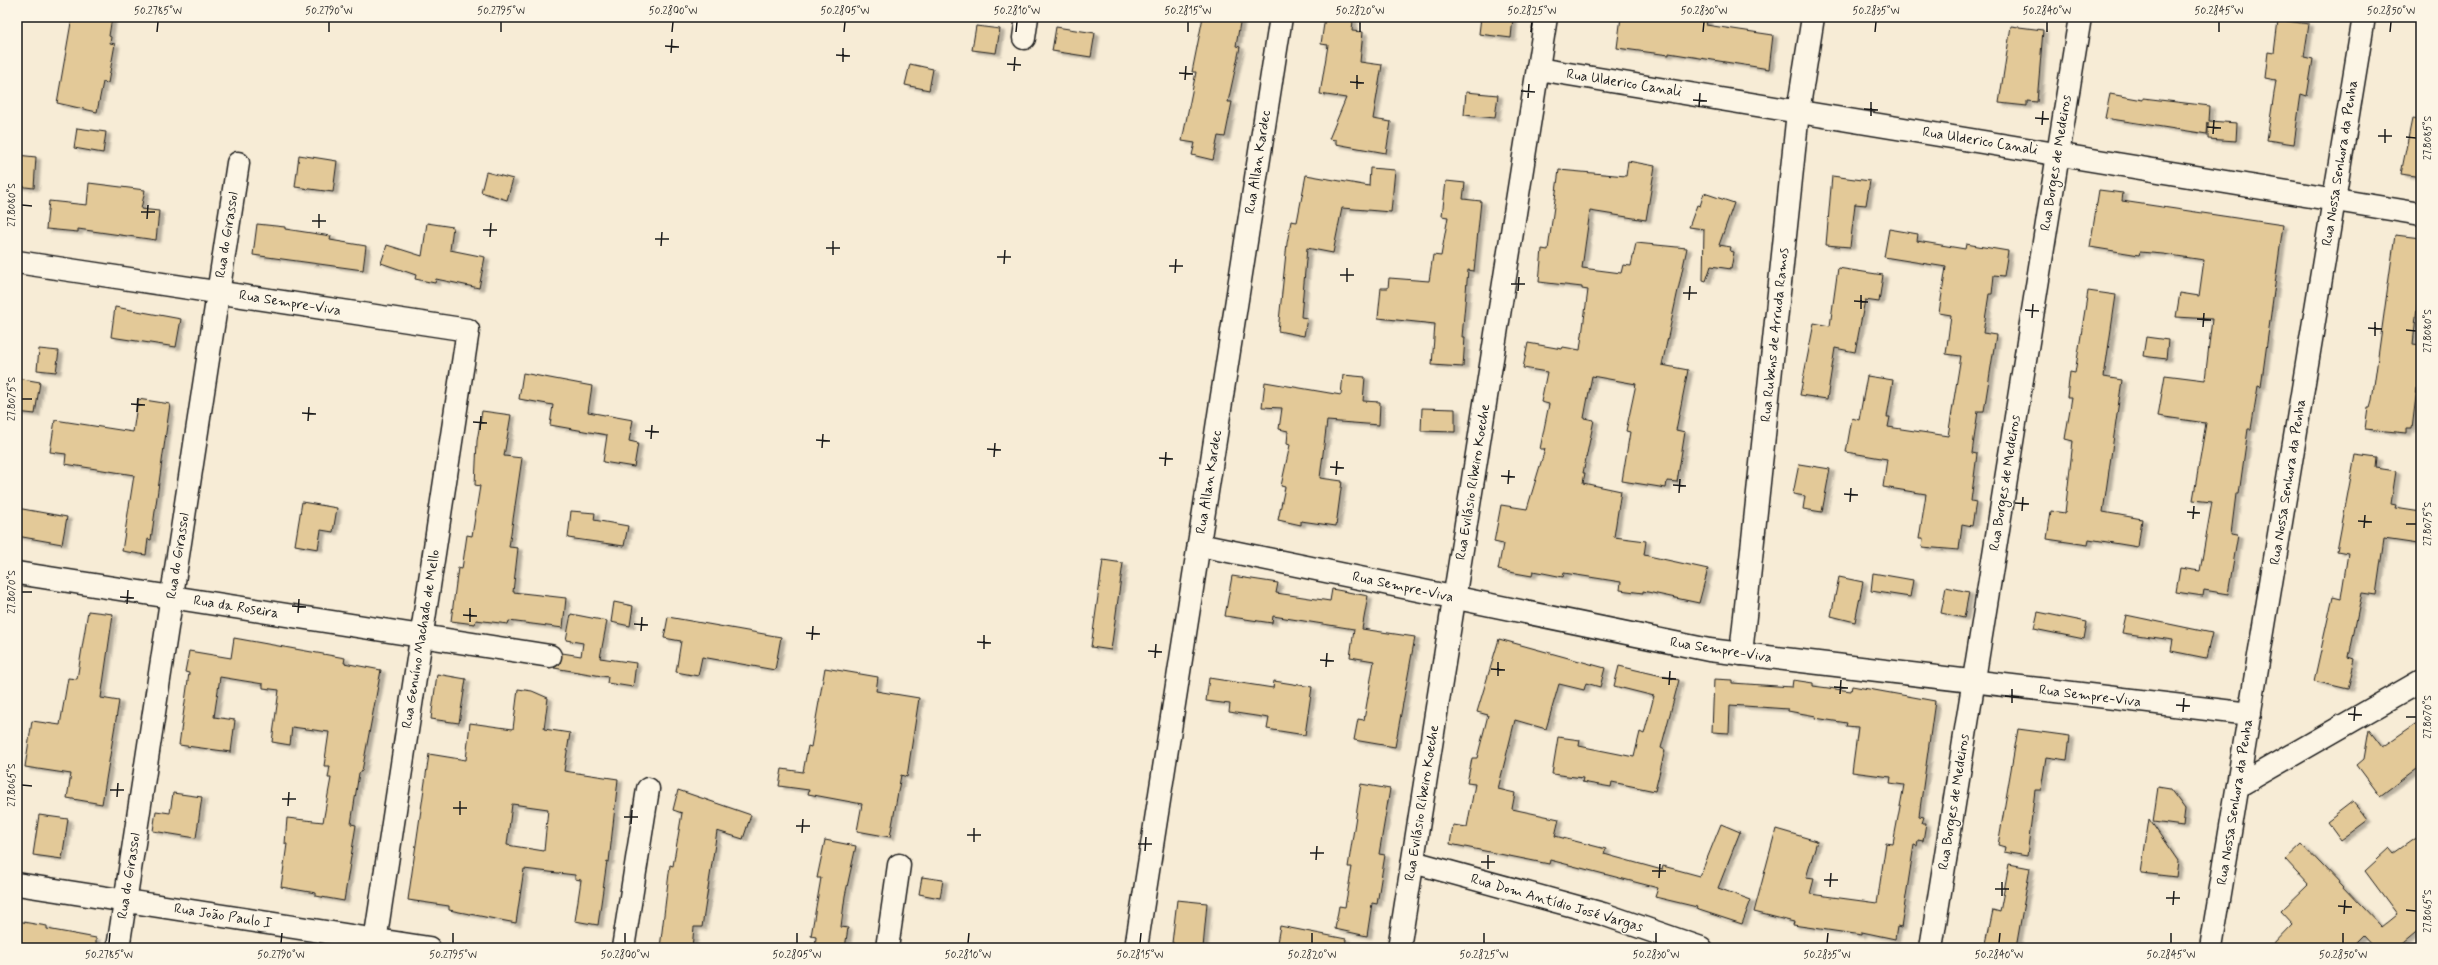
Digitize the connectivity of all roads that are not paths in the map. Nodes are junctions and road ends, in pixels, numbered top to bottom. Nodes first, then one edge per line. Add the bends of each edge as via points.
1 (1027, 17) edge
2 (1281, 17) edge
3 (1546, 17) edge
4 (1813, 17) edge
5 (2080, 17) edge
6 (2364, 17) edge
7 (1024, 38) dead end
8 (1538, 69) junction
9 (1798, 112) junction
10 (2058, 154) junction
11 (238, 164) dead end
12 (2334, 200) junction
13 (2421, 214) edge
14 (17, 262) edge
15 (218, 292) junction
16 (468, 330) joint
17 (1199, 545) junction
18 (17, 573) edge
19 (172, 597) junction
20 (1454, 598) junction
21 (422, 636) junction
22 (1742, 654) junction
23 (550, 656) dead end
24 (2421, 682) edge
25 (1974, 683) junction
26 (2250, 714) junction
27 (2238, 786) junction
28 (648, 789) dead end
29 (1413, 862) junction
30 (899, 865) dead end
31 (17, 884) edge
32 (125, 901) junction
33 (375, 944) edge
34 (118, 948) edge
35 (430, 948) edge
36 (623, 948) edge
37 (887, 948) edge
38 (1136, 948) edge
39 (1399, 948) edge
40 (1701, 948) edge
41 (1931, 948) edge
42 (2212, 948) edge

1 - 7 street
2 - 17 street, Rua Allan Kardec
3 - 8 street, Rua Evilásio Ribeiro Koeche
4 - 9 street, Rua Rubens de Arruda Ramos
5 - 10 street, Rua Borges de Medeiros
6 - 12 street, Rua Nossa Senhora da Penha
8 - 9 street, Rua Ulderico Canali
8 - 20 street, Rua Evilásio Ribeiro Koeche
9 - 10 street, Rua Ulderico Canali
9 - 22 street, Rua Rubens de Arruda Ramos
10 - 12 street, Rua Ulderico Canali
10 - 25 street, Rua Borges de Medeiros
11 - 15 street, Rua do Girassol
12 - 13 street, Rua Ulderico Canali
12 - 26 street, Rua Nossa Senhora da Penha
14 - 15 street, Rua Sempre-Viva
15 - 16 street, Rua Sempre-Viva
15 - 19 street, Rua do Girassol
16 - 21 street, Rua Genuíno Machado de Mello
17 - 20 street, Rua Sempre-Viva
17 - 38 street, Rua Allan Kardec
18 - 19 street, Rua da Roseira
19 - 21 street, Rua da Roseira
19 - 32 street, Rua do Girassol
20 - 22 street, Rua Sempre-Viva via 1709,650
20 - 29 street, Rua Evilásio Ribeiro Koeche
21 - 23 street, Rua da Roseira
21 - 33 street, Rua Genuíno Machado de Mello
22 - 25 street, Rua Sempre-Viva
24 - 27 street
25 - 26 street, Rua Sempre-Viva
25 - 41 street, Rua Borges de Medeiros
26 - 27 street, Rua Nossa Senhora da Penha
27 - 42 street, Rua Nossa Senhora da Penha
28 - 36 street
29 - 39 street, Rua Evilásio Ribeiro Koeche
29 - 40 street, Rua Dom Antídio José Vargas via 1604,914
30 - 37 street
31 - 32 street, Rua João Paulo I
32 - 33 street, Rua João Paulo I
32 - 34 street, Rua do Girassol
33 - 35 street, Rua João Paulo I

